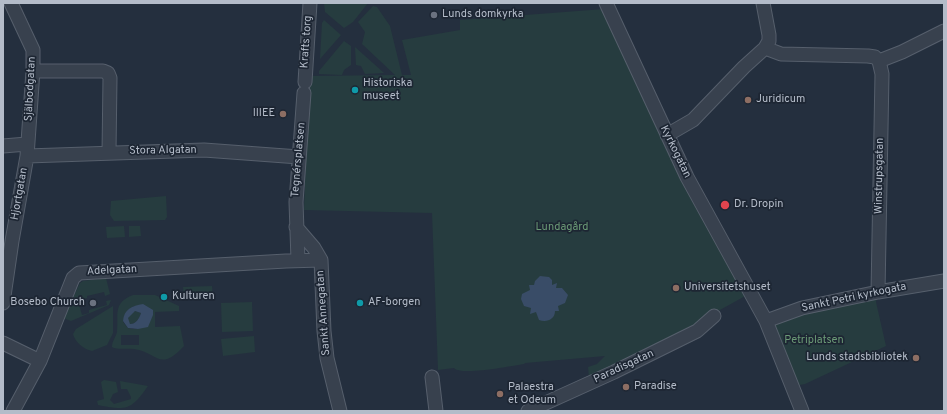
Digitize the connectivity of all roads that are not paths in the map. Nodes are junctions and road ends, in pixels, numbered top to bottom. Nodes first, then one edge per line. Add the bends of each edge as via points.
1 (11, 3) edge
2 (310, 3) edge
3 (606, 3) edge
4 (763, 3) edge
5 (944, 30) edge
6 (765, 48) junction
7 (879, 61) junction
8 (33, 71) junction
9 (304, 87) joint
10 (667, 135) junction
11 (3, 146) edge
12 (27, 150) junction
13 (109, 152) junction
14 (299, 157) junction
15 (296, 227) junction
16 (298, 260) junction
17 (321, 260) junction
18 (944, 281) edge
19 (878, 292) junction
20 (3, 303) edge
21 (714, 316) dead end
22 (766, 321) junction
23 (3, 343) edge
24 (40, 361) junction
25 (432, 377) dead end
26 (13, 411) edge
27 (340, 411) edge
28 (436, 411) edge
29 (528, 411) edge
30 (802, 411) edge

1 - 8 street, Själbodgatan via 33,50
2 - 9 street, Krafts torg
3 - 10 street, Kyrkogatan
4 - 6 street via 769,35
5 - 7 street
6 - 7 street via 781,54 868,56
6 - 10 street via 692,120
7 - 19 street, Winstrupsgatan via 882,81
8 - 12 street, Själbodgatan
8 - 13 street via 103,70 108,73
9 - 14 street, Tegnérsplatsen
10 - 22 street, Kyrkogatan via 700,203
11 - 12 street, Stora Algatan
12 - 13 street, Stora Algatan
12 - 20 street, Hjortgatan
13 - 14 street, Stora Algatan via 204,150
14 - 15 street, Tegnérsplatsen
15 - 16 street, Tegnérsplatsen
15 - 17 street
16 - 17 street
16 - 24 street, Adelgatan via 79,273 74,278
17 - 27 street, Sankt Annegatan via 326,351
18 - 19 street, Sankt Petri kyrkogata
19 - 22 street, Sankt Petri kyrkogata via 802,308
21 - 29 street, Paradisgatan via 697,331
22 - 30 street, Kyrkogatan
23 - 24 street
24 - 26 street, Adelgatan
25 - 28 street

